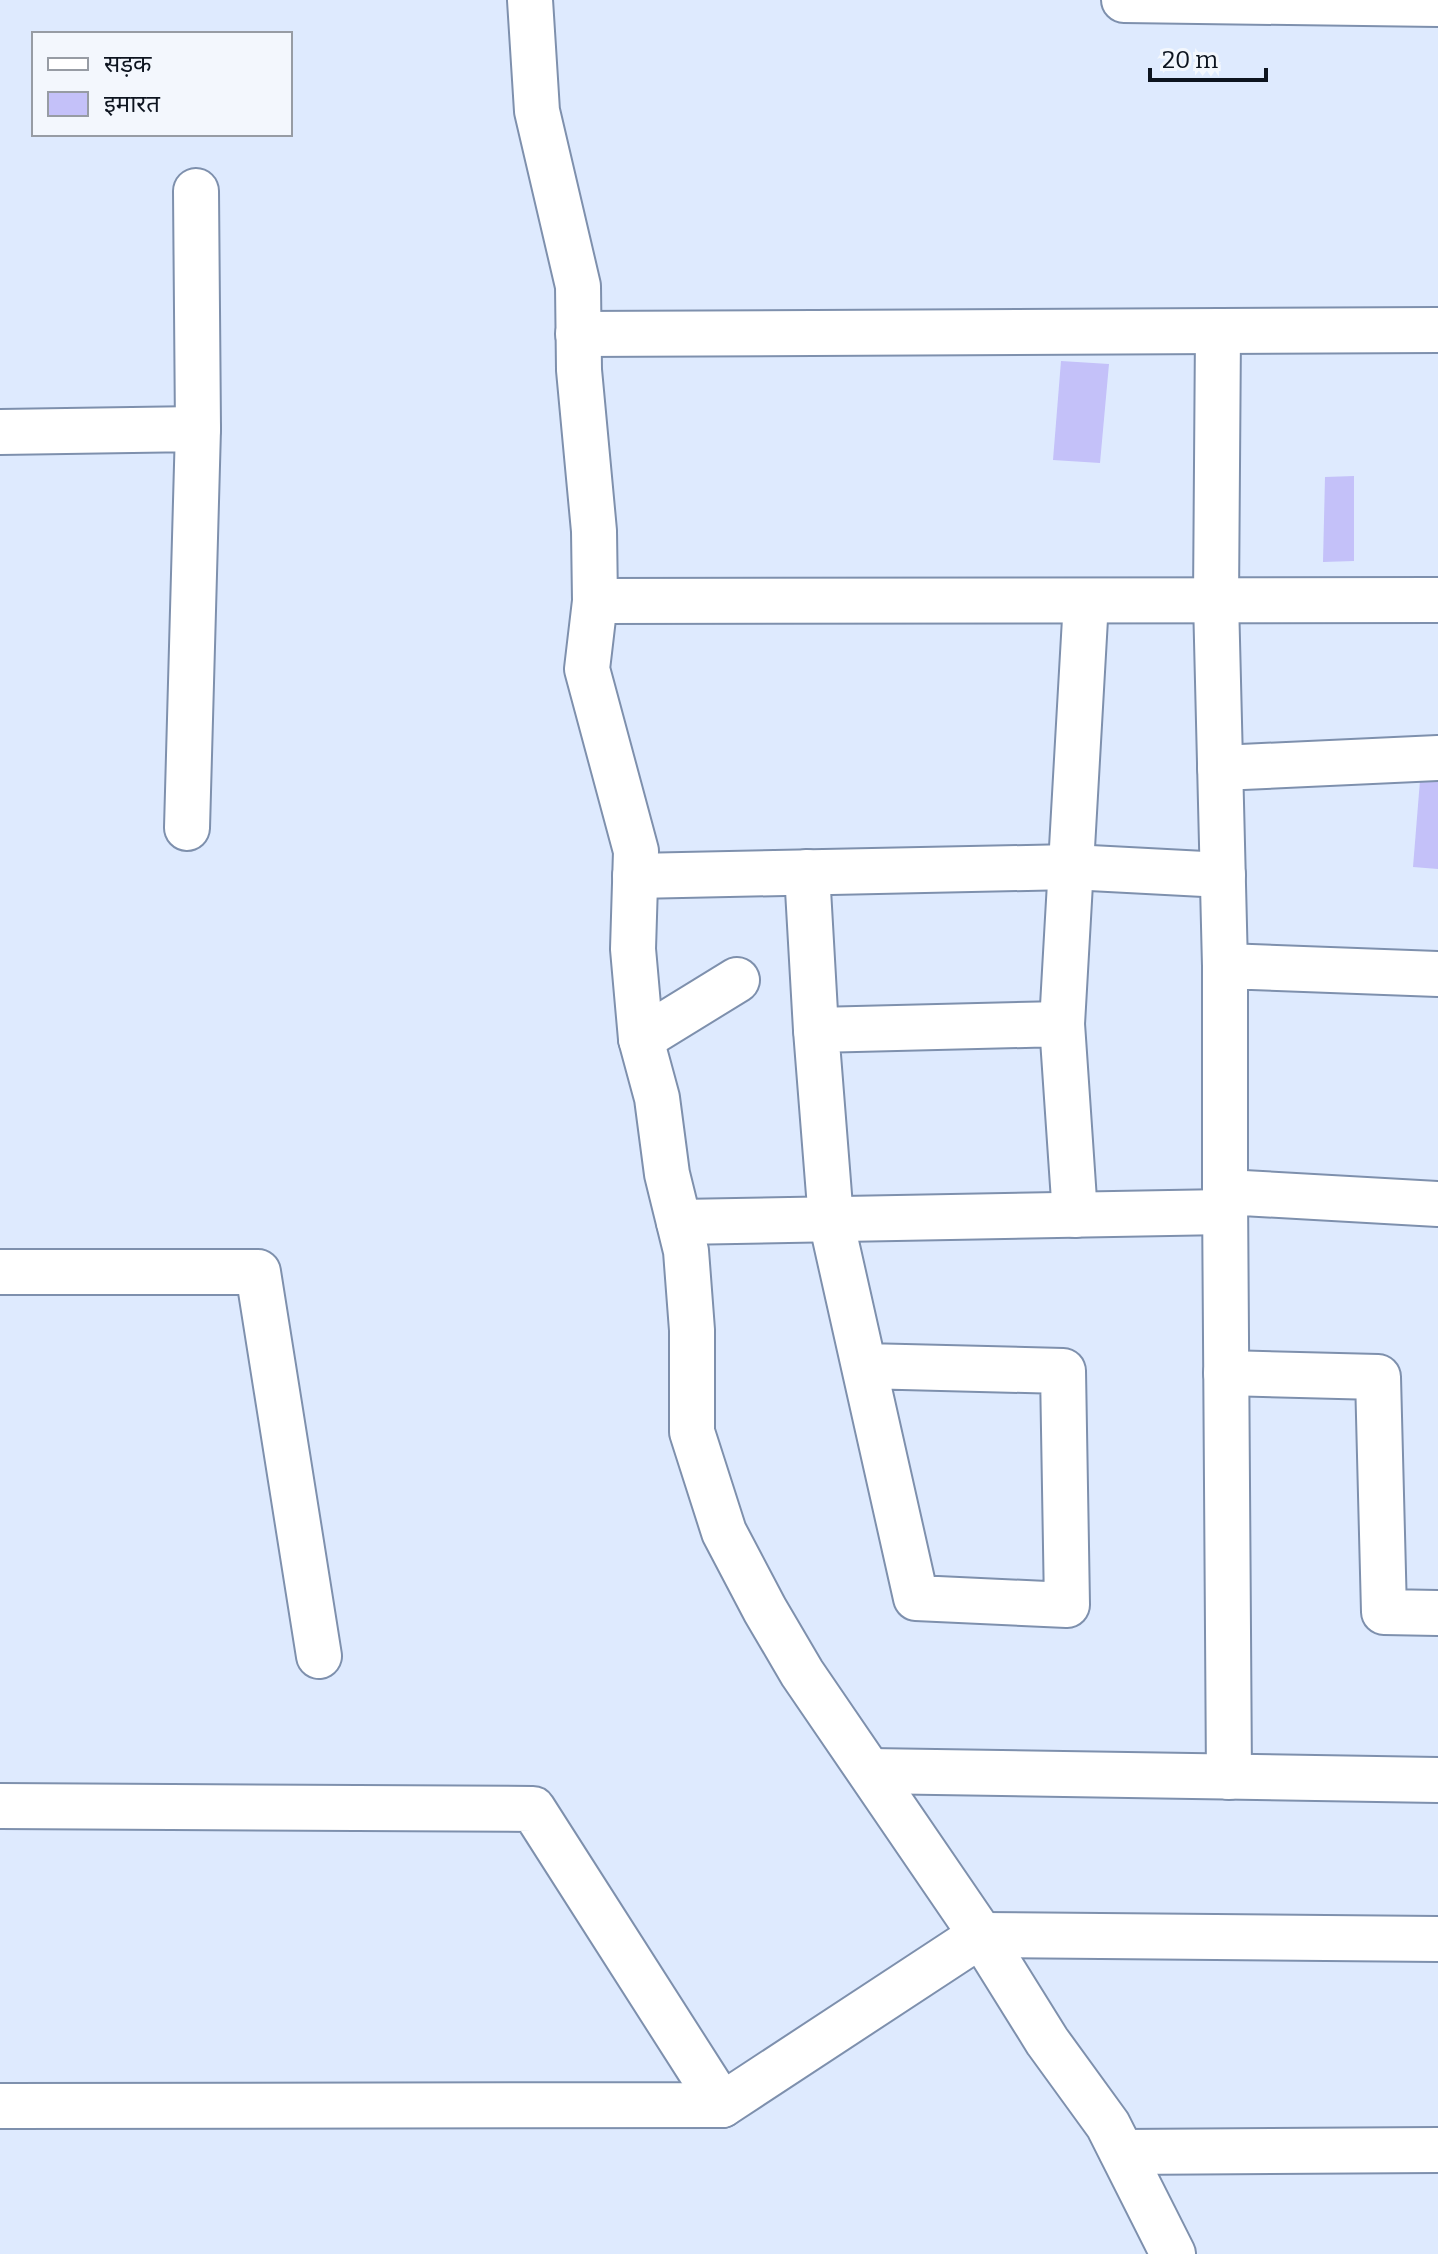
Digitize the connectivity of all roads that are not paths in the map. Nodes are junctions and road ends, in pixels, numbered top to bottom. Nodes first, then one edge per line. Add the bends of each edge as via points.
1 (530, 0) edge
2 (1124, 0) edge
3 (1438, 4) edge
4 (196, 191) dead end
5 (1438, 330) edge
6 (1218, 331) junction
7 (578, 334) junction
8 (198, 429) junction
9 (0, 432) edge
10 (1216, 600) junction
11 (1438, 600) edge
12 (595, 601) junction
13 (1086, 601) junction
14 (1438, 758) edge
15 (1220, 768) junction
16 (187, 828) dead end
17 (1071, 867) junction
18 (807, 872) junction
19 (1223, 875) junction
20 (635, 876) junction
21 (1225, 966) junction
22 (1438, 974) edge
23 (737, 980) dead end
24 (1062, 1024) junction
25 (816, 1030) junction
26 (641, 1039) junction
27 (1225, 1202) junction
28 (1438, 1204) edge
29 (1075, 1215) junction
30 (831, 1220) junction
31 (679, 1222) junction
32 (0, 1272) edge
33 (864, 1366) junction
34 (1226, 1373) junction
35 (1438, 1613) edge
36 (319, 1656) dead end
37 (870, 1771) junction
38 (1229, 1777) junction
39 (1438, 1780) edge
40 (0, 1806) edge
41 (981, 1935) junction
42 (1438, 1939) edge
43 (722, 2105) junction
44 (0, 2106) edge
45 (1438, 2150) edge
46 (1122, 2152) junction
47 (1173, 2254) edge

1 - 7 street via 537,111 578,286
2 - 3 street
4 - 8 street
5 - 6 street
6 - 7 street
6 - 10 street
7 - 12 street via 591,474
8 - 9 street
8 - 16 street
10 - 11 street
10 - 13 street
10 - 15 street
12 - 13 street
12 - 20 street via 587,669 636,851
13 - 17 street
14 - 15 street
15 - 19 street
17 - 18 street
17 - 19 street
17 - 24 street
18 - 20 street
18 - 25 street
19 - 21 street
20 - 26 street via 633,949
21 - 22 street
21 - 27 street
23 - 26 street
24 - 25 street
24 - 29 street
25 - 30 street
26 - 31 street
27 - 28 street
27 - 29 street
27 - 34 street
29 - 30 street
30 - 31 street
30 - 33 street
31 - 37 street via 692,1330 692,1432 724,1532 802,1673
32 - 36 street via 258,1272
33 - 33 street via 916,1598 1067,1605 1063,1371
34 - 35 street via 1378,1377 1384,1612
34 - 38 street
37 - 38 street
37 - 41 street
38 - 39 street
40 - 43 street via 533,1809
41 - 42 street
41 - 43 street
41 - 46 street
43 - 44 street
45 - 46 street
46 - 47 street

